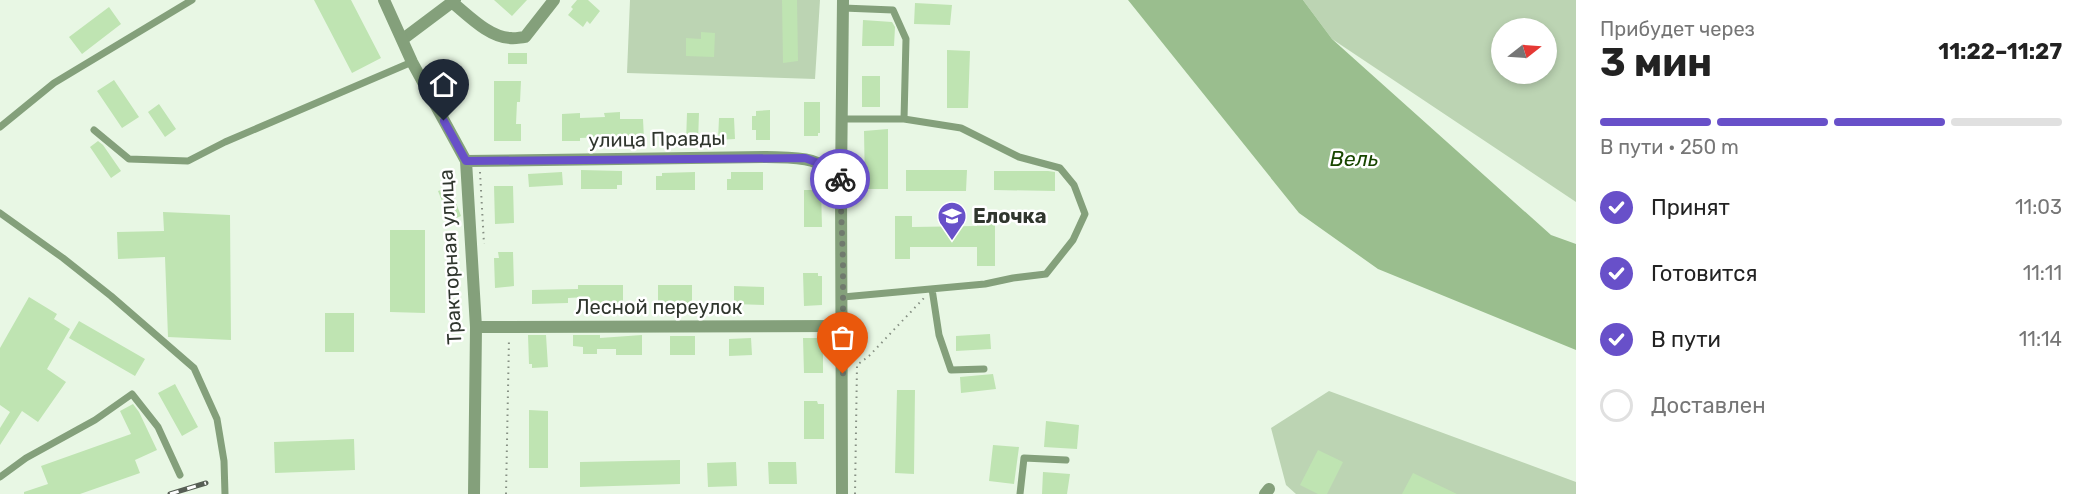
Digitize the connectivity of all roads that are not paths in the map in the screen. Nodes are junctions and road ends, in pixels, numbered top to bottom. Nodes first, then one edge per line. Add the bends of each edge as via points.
1 (192, 0) edge
2 (384, 0) edge
3 (554, 0) edge
4 (454, 1) edge
5 (843, 4) edge
6 (403, 39) junction
7 (412, 62) junction
8 (841, 119) junction
9 (904, 119) junction
10 (0, 127) edge
11 (94, 130) dead end
12 (466, 161) junction
13 (842, 181) junction
14 (0, 213) edge
15 (932, 290) junction
16 (843, 297) junction
17 (843, 326) junction
18 (476, 327) junction
19 (984, 369) dead end
20 (1066, 460) dead end
21 (180, 475) dead end
22 (0, 477) edge
23 (225, 494) edge
24 (474, 494) edge
25 (842, 494) edge
26 (1020, 494) edge

1 - 10 lane via 54,82
2 - 6 street, Тракторная улица
3 - 4 street via 525,37 510,38 474,21
4 - 6 street
5 - 8 street
5 - 9 lane via 892,10 906,39
6 - 7 street, Тракторная улица
7 - 11 lane via 188,161 129,159
7 - 12 street, Тракторная улица
8 - 9 lane
8 - 13 street
9 - 15 lane via 961,128 1019,157 1060,168 1074,185 1085,214 1073,240 1046,274
12 - 13 street, улица Правды via 805,158 831,168
12 - 18 street, Тракторная улица
13 - 16 street
14 - 23 lane via 111,296 194,368 217,419
15 - 16 lane
15 - 19 lane via 939,335 951,370
16 - 17 street
17 - 18 street, Лесной переулок
17 - 25 street
18 - 24 street, Тракторная улица
20 - 26 lane via 1024,458
21 - 22 lane via 158,426 132,394

